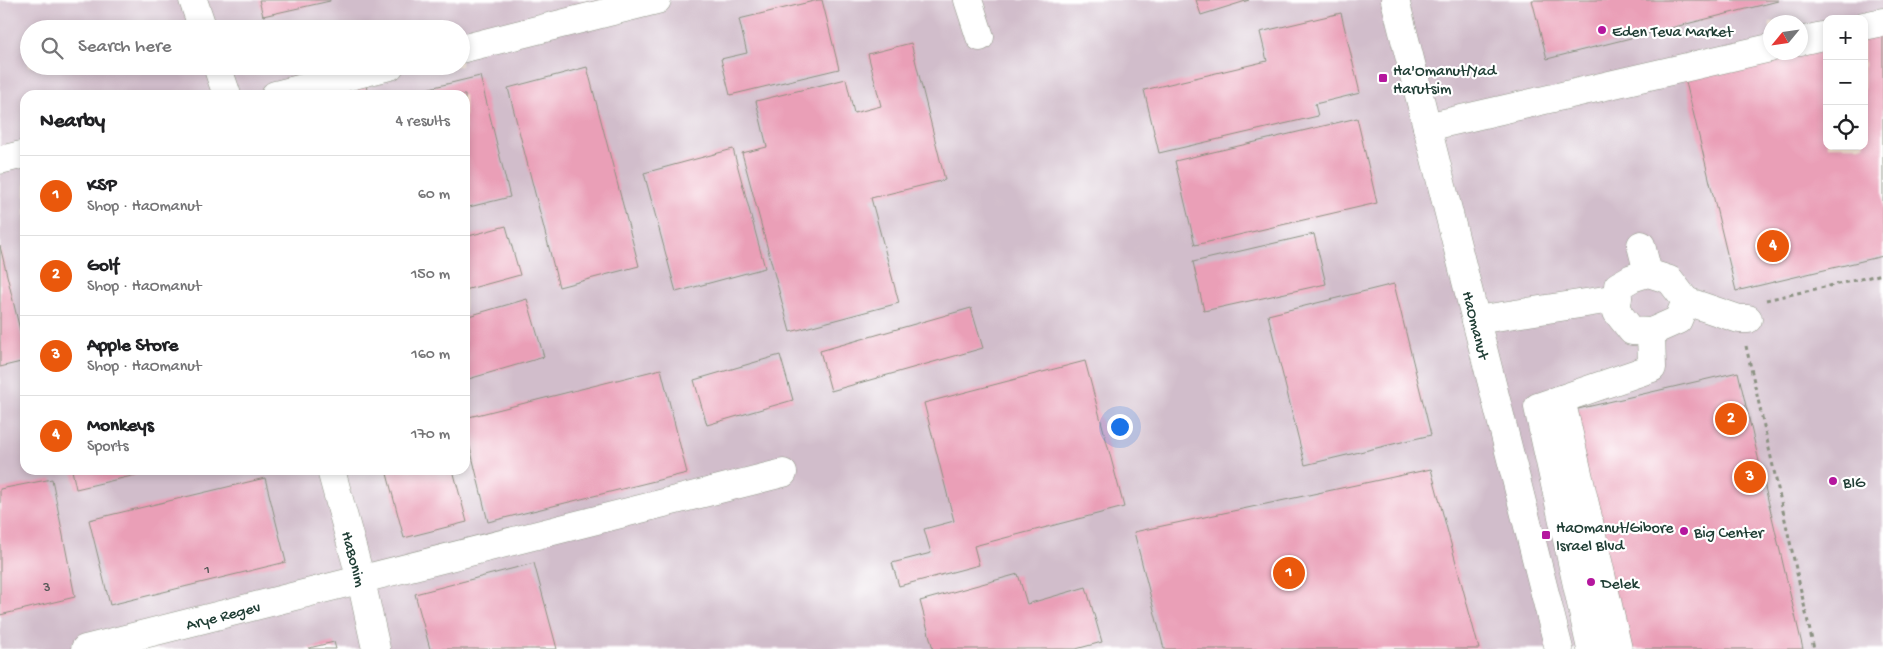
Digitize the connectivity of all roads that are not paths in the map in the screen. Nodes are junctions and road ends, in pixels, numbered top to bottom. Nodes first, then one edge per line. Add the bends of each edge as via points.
1 (193, 0) edge
2 (657, 0) edge
3 (968, 0) edge
4 (1394, 0) edge
5 (200, 20) edge
6 (1883, 22) edge
7 (1868, 25) edge
8 (1823, 36) edge
9 (980, 37) dead end
10 (1808, 39) edge
11 (470, 47) edge
12 (1763, 50) edge
13 (220, 75) edge
14 (354, 75) edge
15 (225, 90) edge
16 (295, 90) edge
17 (1427, 127) junction
18 (20, 155) edge
19 (0, 160) edge
20 (1641, 245) dead end
21 (1648, 273) junction
22 (1686, 301) junction
23 (1617, 305) junction
24 (1751, 313) road end
25 (1477, 327) junction
26 (1651, 332) junction
27 (1561, 399) junction
28 (783, 473) dead end
29 (332, 475) edge
30 (360, 580) junction
31 (94, 648) edge
32 (376, 649) edge
33 (1559, 649) edge
34 (1591, 649) edge
35 (1618, 649) edge

1 - 5 street
2 - 11 street
3 - 9 street
4 - 17 street, HaOmanut
6 - 7 street
8 - 10 street
12 - 17 street
13 - 15 street
14 - 16 street
17 - 25 street, HaOmanut
18 - 19 street
20 - 21 street
21 - 22 street via 1670,280
21 - 23 street via 1618,286
22 - 24 street
22 - 26 street via 1678,320
23 - 25 street
23 - 26 street via 1632,331
25 - 33 street, HaOmanut
26 - 27 street via 1652,368
27 - 34 street via 1538,407
27 - 35 street
28 - 30 street, Arye Regev
29 - 30 street, HaBonim
30 - 31 street, Arye Regev
30 - 32 street, HaBonim

